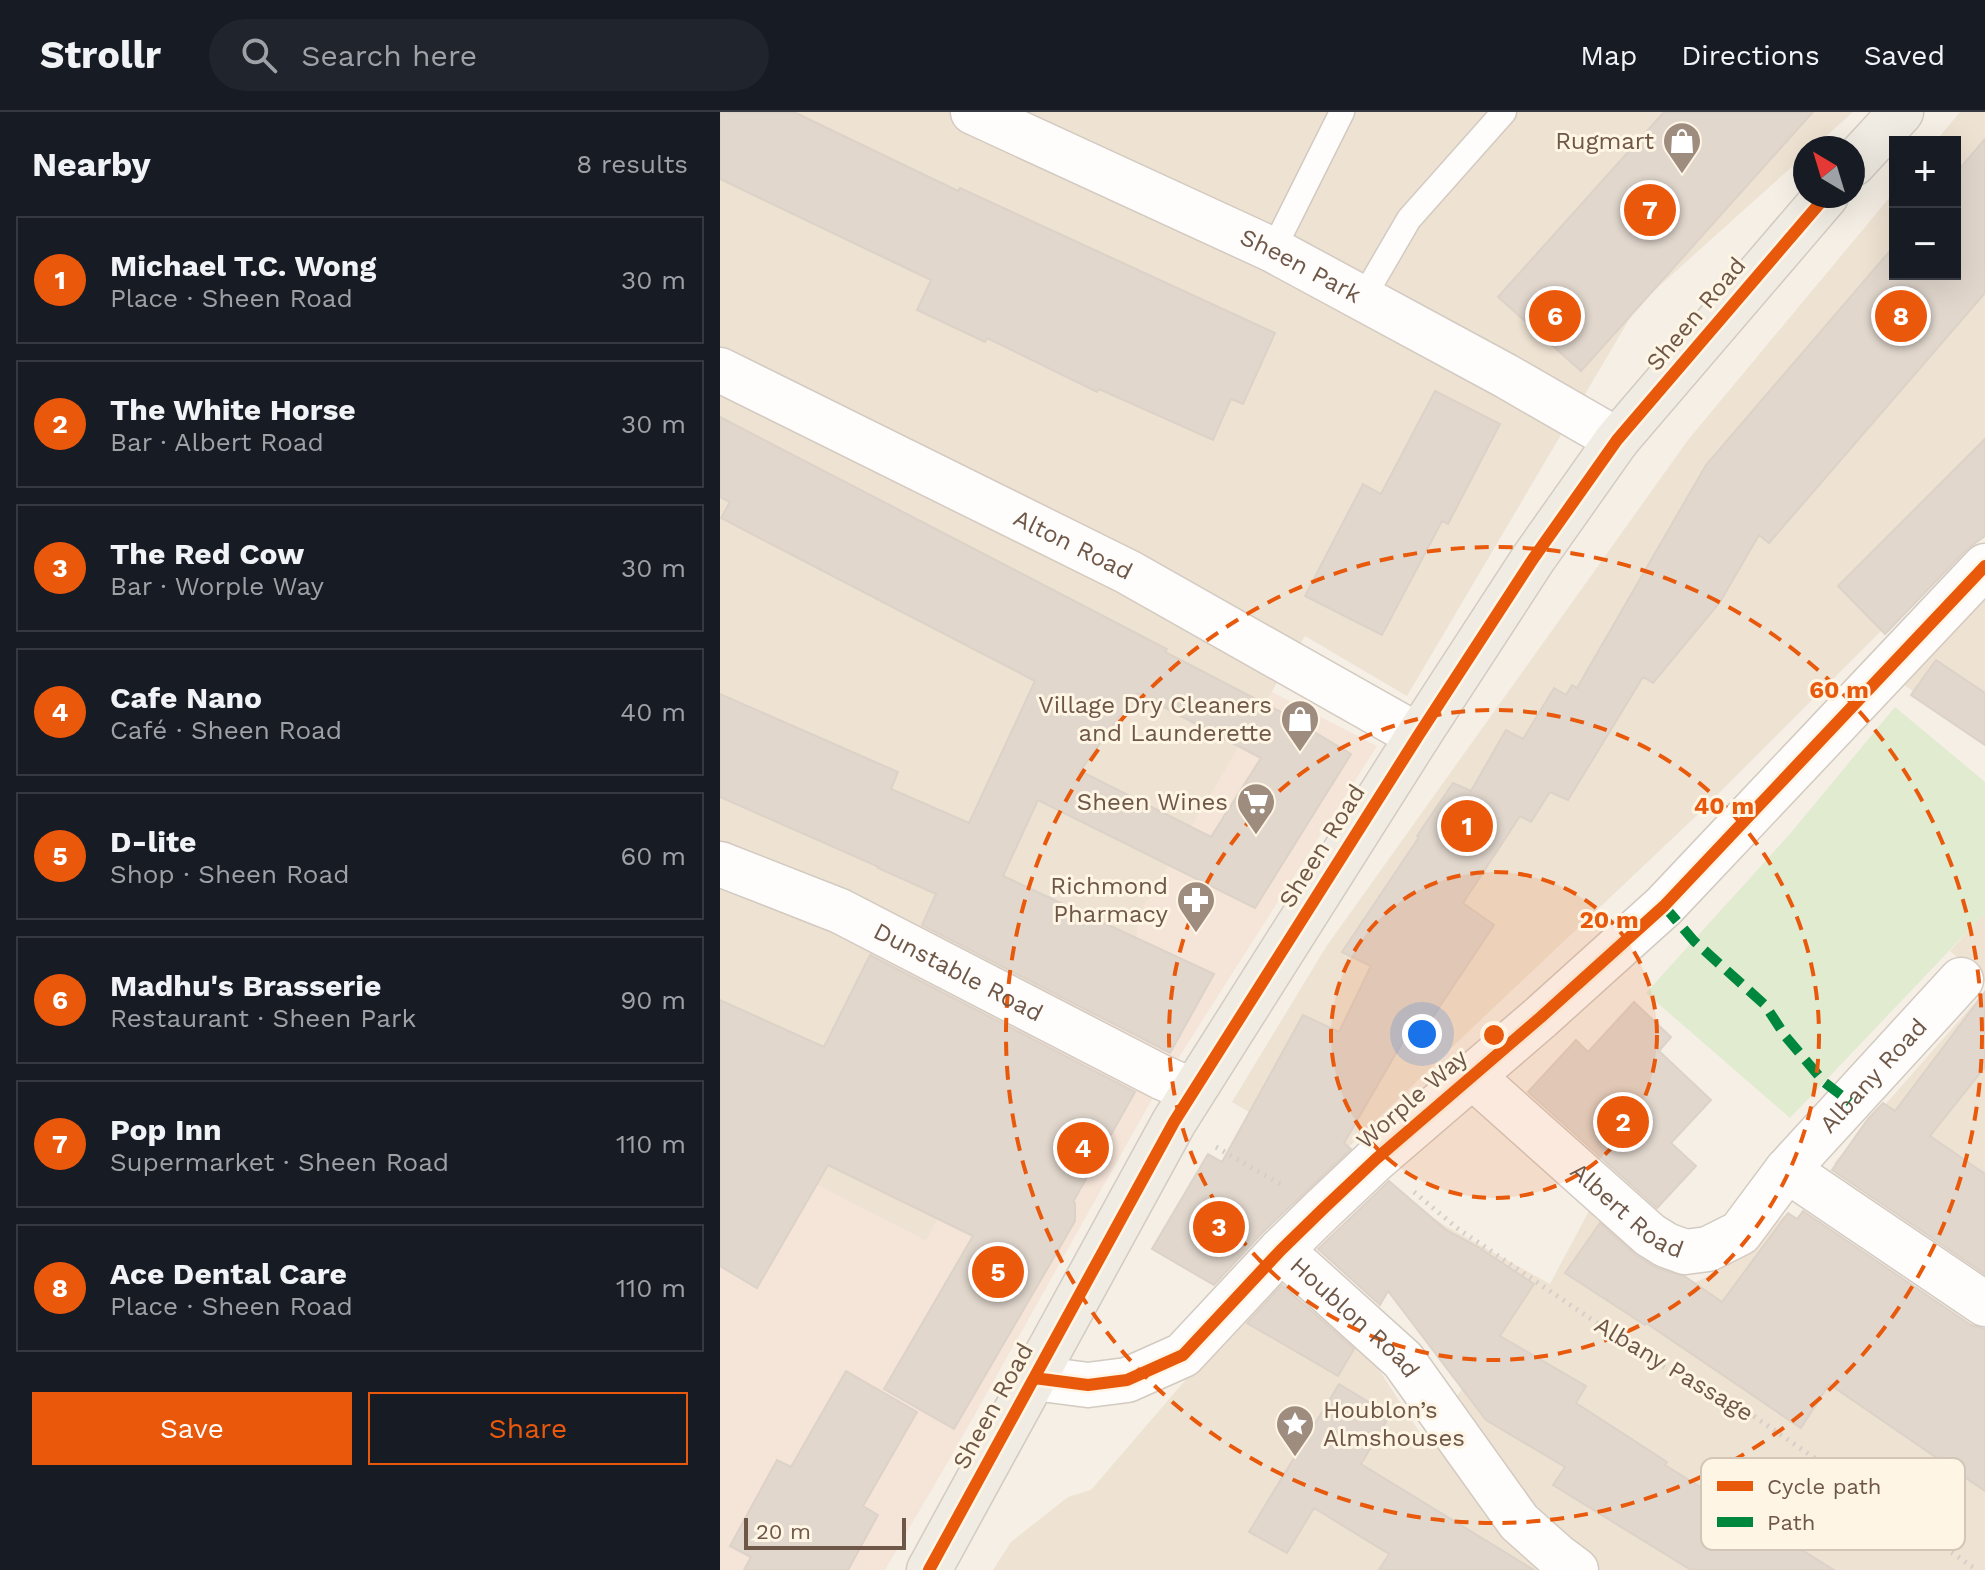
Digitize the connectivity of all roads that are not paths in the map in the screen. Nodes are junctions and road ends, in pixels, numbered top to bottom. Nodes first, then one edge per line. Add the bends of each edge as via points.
1 (973, 112) edge
2 (1342, 112) edge
3 (1504, 112) edge
4 (1901, 112) edge
5 (1865, 151) edge
6 (1816, 208) edge
7 (1273, 250) junction
8 (1363, 298) junction
9 (720, 370) edge
10 (1617, 440) junction
11 (1985, 566) edge
12 (1418, 736) junction
13 (720, 864) edge
14 (1961, 980) dead end
15 (1472, 1076) junction
16 (1183, 1107) junction
17 (1787, 1170) junction
18 (1281, 1250) junction
19 (1985, 1304) edge
20 (1034, 1378) junction
21 (929, 1570) edge
22 (1576, 1570) edge

1 - 7 street, Sheen Park
2 - 7 lane
3 - 8 lane via 1409,219
4 - 5 main road
6 - 10 main road, Sheen Road
7 - 8 street, Sheen Park
8 - 10 street, Sheen Park
9 - 12 street, Alton Road via 1128,572
10 - 12 main road, Sheen Road
11 - 15 street, Worple Way via 1664,906
12 - 16 main road, Sheen Road
13 - 16 street, Dunstable Road via 840,911 1161,1077
14 - 17 street, Albany Road
15 - 17 street, Albert Road via 1650,1235 1685,1252 1708,1249 1740,1233
15 - 18 street, Worple Way
16 - 20 main road, Sheen Road
17 - 19 street
18 - 20 street, Worple Way via 1183,1355 1127,1380 1088,1385
18 - 22 street, Houblon Road via 1403,1360 1519,1522
20 - 21 main road, Sheen Road

